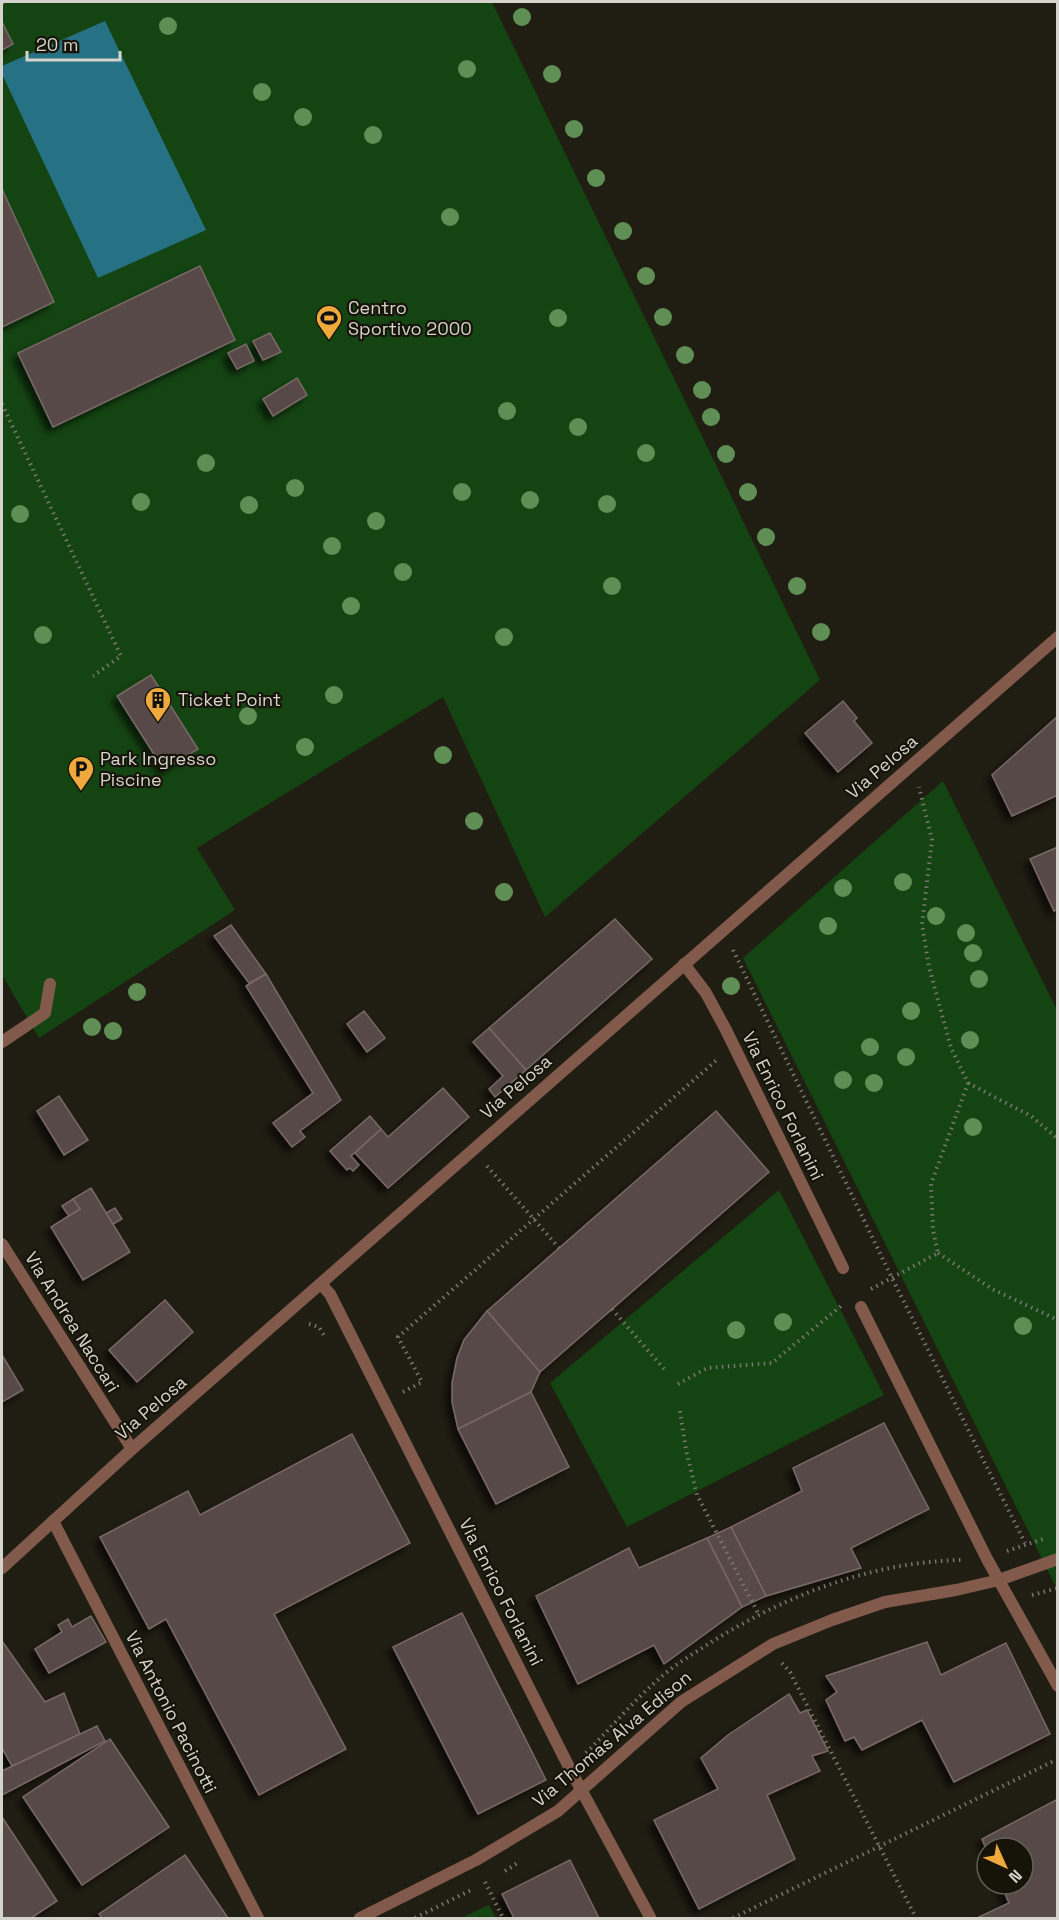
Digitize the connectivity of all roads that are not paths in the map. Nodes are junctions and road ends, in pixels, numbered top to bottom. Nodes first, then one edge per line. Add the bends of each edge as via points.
1 (1058, 637) edge
2 (684, 964) junction
3 (50, 984) dead end
4 (2, 1042) edge
5 (2, 1244) edge
6 (843, 1268) dead end
7 (321, 1284) junction
8 (861, 1307) dead end
9 (132, 1449) junction
10 (53, 1521) junction
11 (1058, 1559) edge
12 (2, 1568) edge
13 (999, 1580) junction
14 (1058, 1686) edge
15 (583, 1791) junction
16 (650, 1917) dead end
17 (258, 1918) edge
18 (360, 1918) edge

1 - 2 street, Via Pelosa
2 - 6 street, Via Enrico Forlanini via 726,1030
2 - 7 street, Via Pelosa
3 - 4 street via 45,1013
5 - 9 street, Via Andrea Naccari
7 - 9 street, Via Pelosa
7 - 15 street, Via Enrico Forlanini via 330,1294
8 - 13 street
9 - 10 street, Via Pelosa
10 - 12 street, Via Pelosa
10 - 17 street, Via Antonio Pacinotti
11 - 13 street, Via Thomas Alva Edison
13 - 14 street
13 - 15 street, Via Thomas Alva Edison via 885,1602 773,1644 681,1702
15 - 16 street, Via Enrico Forlanini
15 - 18 street, Via Thomas Alva Edison via 558,1811 476,1860

